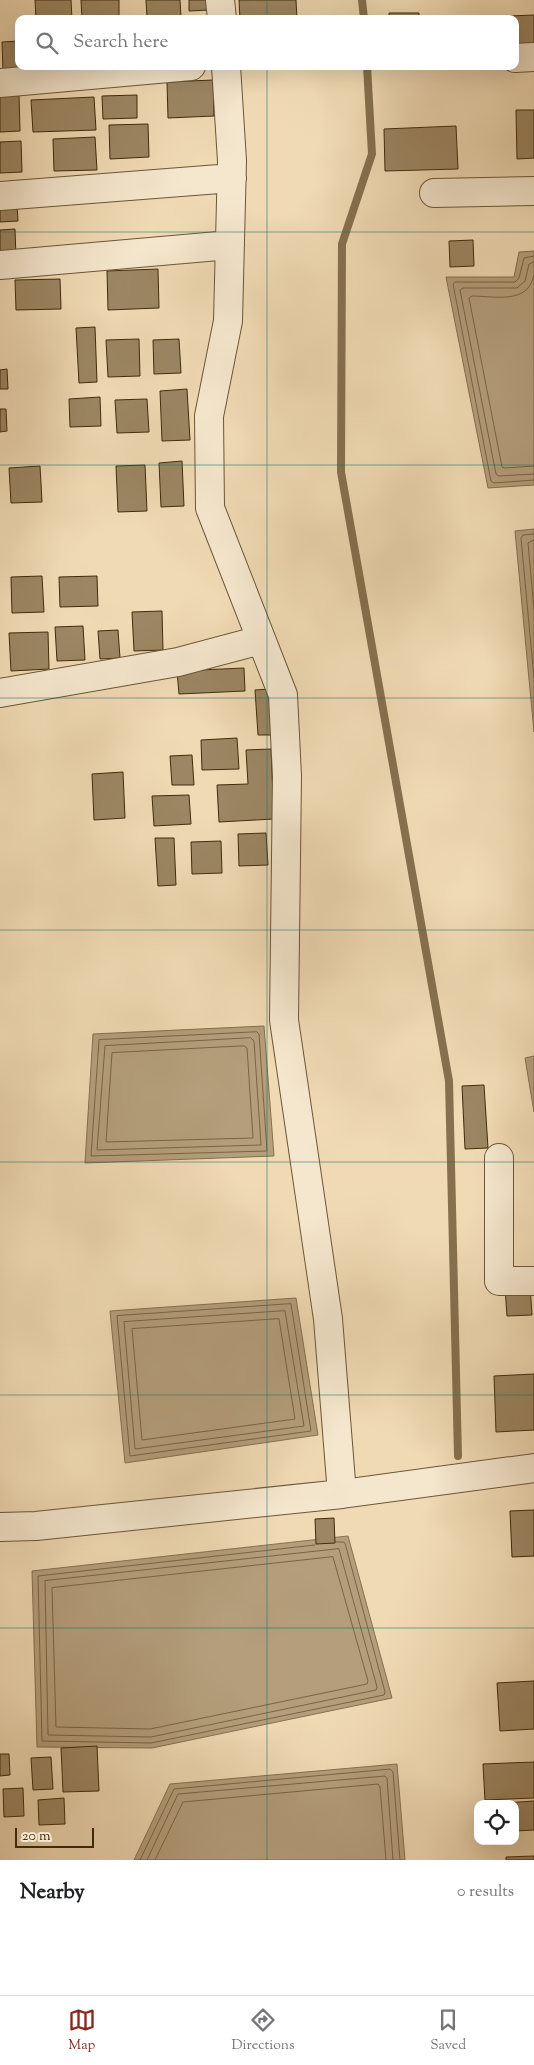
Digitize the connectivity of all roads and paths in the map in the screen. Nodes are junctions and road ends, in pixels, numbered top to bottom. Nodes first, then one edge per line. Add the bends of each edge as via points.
1 (220, 0) edge
2 (222, 15) edge
3 (534, 57) edge
4 (519, 58) edge
5 (146, 70) edge
6 (226, 70) edge
7 (0, 83) edge
8 (232, 178) junction
9 (534, 191) edge
10 (434, 193) dead end
11 (0, 196) edge
12 (230, 245) junction
13 (0, 265) edge
14 (261, 640) junction
15 (0, 693) edge
16 (499, 1158) dead end
17 (534, 1281) edge
18 (534, 1468) edge
19 (342, 1494) junction
20 (0, 1527) edge

1 - 2 street
3 - 4 street
5 - 7 street
6 - 8 street
8 - 11 street
8 - 12 street
9 - 10 street
12 - 13 street
12 - 14 street via 228,321 209,416 210,508
14 - 15 street via 178,662
14 - 19 street via 283,695 286,776 284,1020 328,1319
16 - 17 street via 499,1281
18 - 19 street
19 - 20 street

